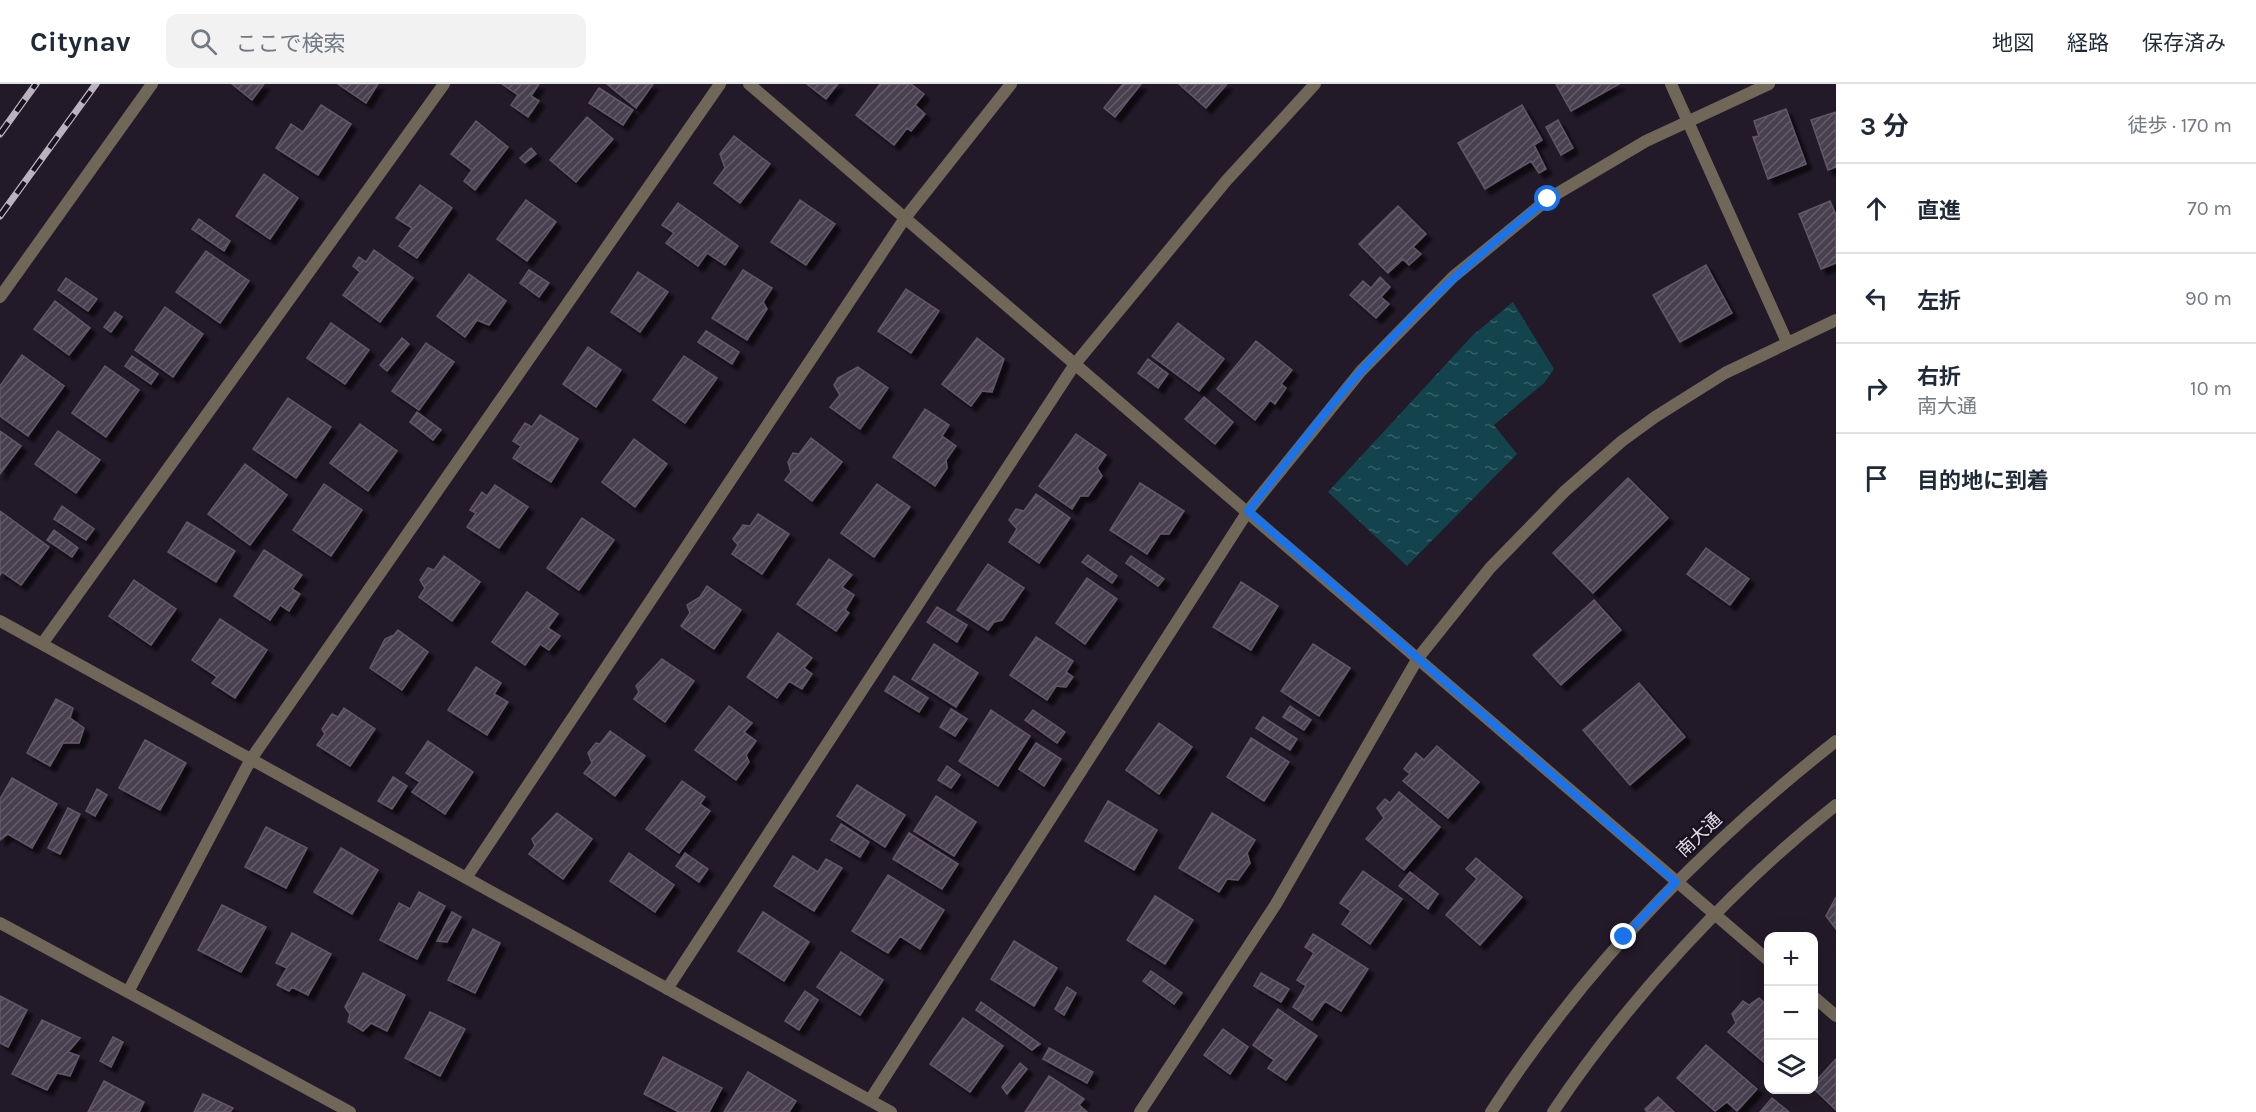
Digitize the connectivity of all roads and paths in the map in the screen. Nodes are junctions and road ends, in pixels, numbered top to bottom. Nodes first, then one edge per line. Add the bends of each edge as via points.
1 (152, 84) edge
2 (444, 84) edge
3 (720, 84) edge
4 (748, 84) edge
5 (1011, 84) edge
6 (1315, 84) edge
7 (1671, 84) edge
8 (1769, 84) edge
9 (1688, 120) junction
10 (905, 218) junction
11 (0, 297) edge
12 (1836, 320) edge
13 (1787, 342) junction
14 (1075, 363) junction
15 (1248, 511) junction
16 (0, 621) edge
17 (42, 644) junction
18 (1418, 658) junction
19 (1836, 741) edge
20 (251, 759) junction
21 (1836, 805) edge
22 (466, 878) junction
23 (1676, 882) junction
24 (1716, 916) junction
25 (0, 923) edge
26 (1764, 957) edge
27 (667, 989) junction
28 (128, 992) junction
29 (1818, 1000) edge
30 (1836, 1016) edge
31 (870, 1100) junction
32 (329, 1107) edge
33 (350, 1112) edge
34 (891, 1112) edge
35 (1140, 1112) edge
36 (1491, 1112) edge
37 (1553, 1112) edge

1 - 11 street
2 - 17 street
3 - 20 street
4 - 10 street
5 - 10 street
6 - 14 street via 1227,181
7 - 9 street
8 - 9 street
9 - 13 street
9 - 15 street via 1605,163 1548,199 1453,277 1361,370
10 - 14 street
10 - 22 street
12 - 13 street
13 - 18 street via 1688,394 1607,454 1539,516 1490,568
14 - 15 street
14 - 27 street
15 - 18 street
15 - 31 street
16 - 17 street
17 - 20 street
18 - 23 street
18 - 35 street via 1276,904
19 - 23 street, 南大通 via 1735,825
20 - 22 street
20 - 28 street
21 - 24 street via 1772,858
22 - 27 street
23 - 24 street
23 - 36 street, 南大通 via 1573,998
24 - 26 street
24 - 37 street via 1604,1042
25 - 28 street
27 - 31 street
28 - 32 street
29 - 30 street
31 - 34 street
32 - 33 street

